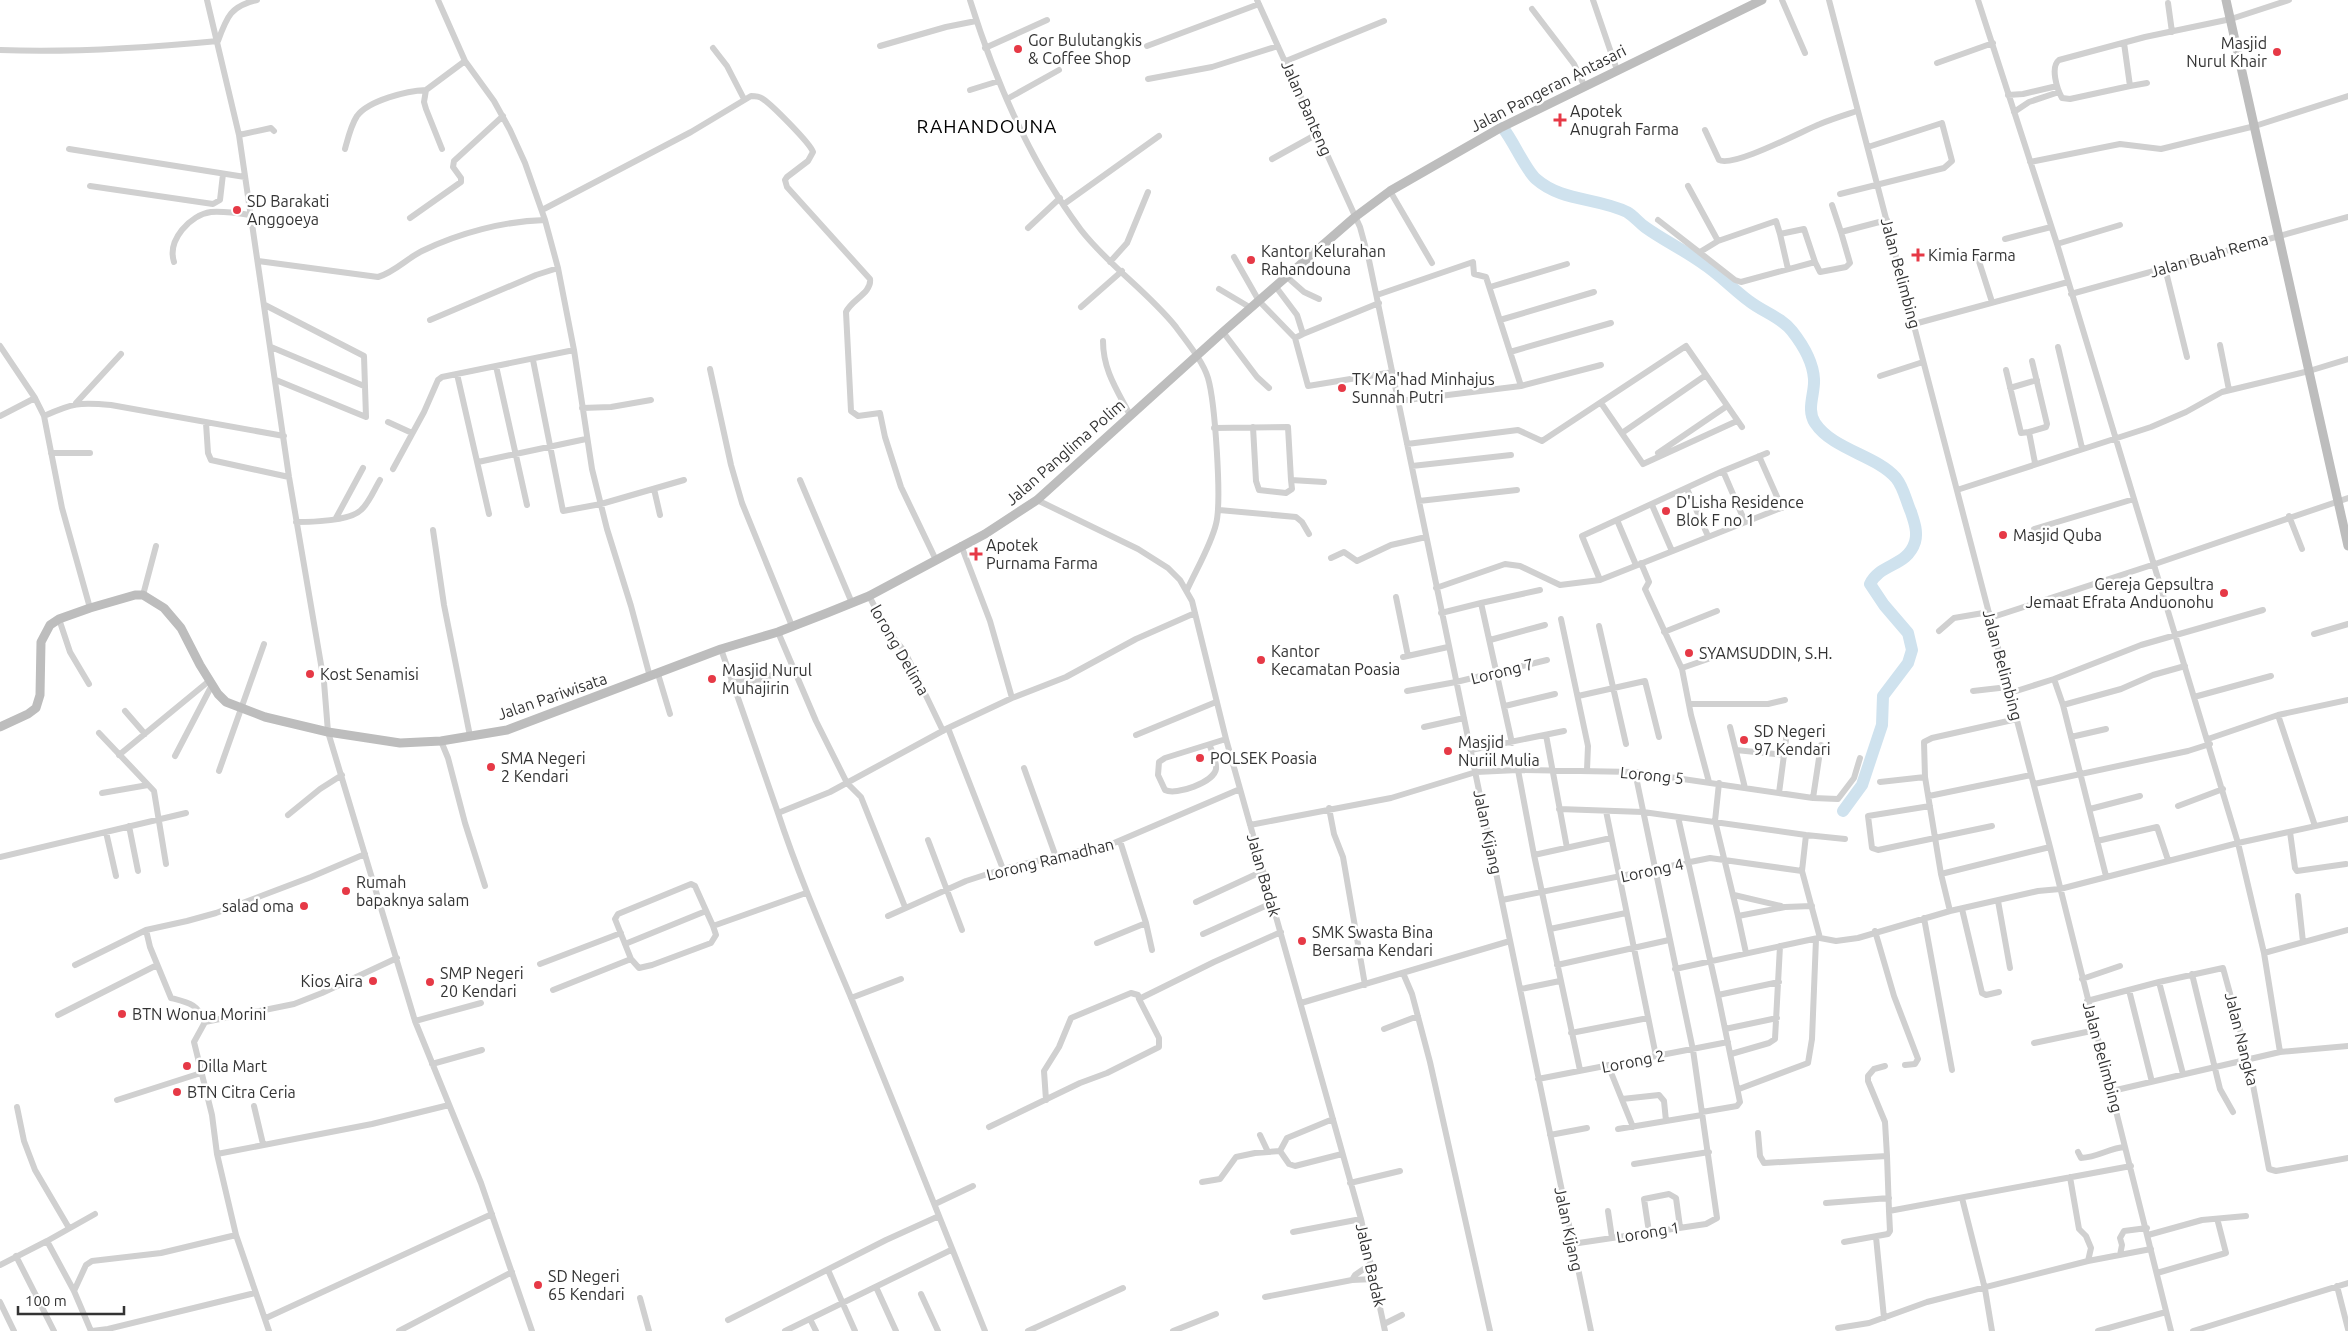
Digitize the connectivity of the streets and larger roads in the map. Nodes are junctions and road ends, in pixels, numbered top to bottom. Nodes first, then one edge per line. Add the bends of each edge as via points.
1 (207, 0) edge
2 (257, 0) edge
3 (438, 0) edge
4 (970, 0) edge
5 (1593, 0) edge
6 (1762, 0) edge
7 (1782, 0) edge
8 (1829, 0) edge
9 (1978, 0) edge
10 (2226, 0) edge
11 (2289, 0) edge
12 (1258, 2) edge
13 (2168, 3) dead end
14 (1532, 10) dead end
15 (2231, 19) junction
16 (976, 20) junction
17 (1047, 20) dead end
18 (1384, 21) dead end
19 (2172, 32) junction
20 (218, 41) junction
21 (1992, 43) junction
22 (2124, 43) junction
23 (880, 46) dead end
24 (1147, 46) dead end
25 (1278, 46) junction
26 (713, 48) dead end
27 (985, 48) junction
28 (0, 50) edge
29 (1805, 53) dead end
30 (464, 61) junction
31 (1286, 61) junction
32 (1938, 62) dead end
33 (1059, 70) dead end
34 (1617, 70) junction
35 (1148, 79) dead end
36 (999, 81) junction
37 (2147, 83) dead end
38 (1584, 85) junction
39 (2130, 86) junction
40 (2058, 89) junction
41 (426, 90) junction
42 (970, 90) dead end
43 (2008, 95) junction
44 (2348, 96) edge
45 (744, 99) junction
46 (1006, 99) junction
47 (1857, 111) junction
48 (2014, 112) junction
49 (503, 116) junction
50 (2255, 126) junction
51 (1705, 130) dead end
52 (274, 131) dead end
53 (1318, 133) junction
54 (239, 135) junction
55 (1159, 136) dead end
56 (1868, 146) junction
57 (69, 148) dead end
58 (345, 148) dead end
59 (442, 149) dead end
60 (1272, 159) dead end
61 (2030, 162) junction
62 (223, 174) junction
63 (245, 177) junction
64 (1878, 184) junction
65 (90, 186) dead end
66 (1688, 186) dead end
67 (1390, 191) junction
68 (1148, 192) dead end
69 (1840, 194) dead end
70 (1060, 198) junction
71 (1064, 204) junction
72 (1832, 205) dead end
73 (542, 210) junction
74 (250, 215) junction
75 (1355, 217) junction
76 (2348, 217) edge
77 (410, 218) dead end
78 (545, 220) junction
79 (1658, 220) dead end
80 (1887, 220) junction
81 (2120, 226) dead end
82 (2052, 227) junction
83 (1028, 228) dead end
84 (1841, 232) junction
85 (1780, 234) junction
86 (2279, 236) junction
87 (2005, 239) dead end
88 (1718, 241) junction
89 (2057, 244) junction
90 (1700, 252) junction
91 (1976, 252) dead end
92 (1234, 257) dead end
93 (258, 261) junction
94 (174, 262) dead end
95 (1110, 262) junction
96 (1815, 262) junction
97 (1432, 263) dead end
98 (1567, 264) dead end
99 (558, 268) junction
100 (2165, 268) junction
101 (1788, 269) junction
102 (1122, 271) junction
103 (1287, 277) junction
104 (2068, 282) junction
105 (1276, 287) junction
106 (1490, 287) junction
107 (1219, 289) dead end
108 (1594, 292) dead end
109 (2071, 294) junction
110 (1377, 295) junction
111 (1319, 299) dead end
112 (1259, 301) junction
113 (1992, 302) junction
114 (1379, 303) junction
115 (265, 305) junction
116 (1081, 307) dead end
117 (1251, 308) junction
118 (430, 320) dead end
119 (1500, 320) junction
120 (1611, 323) dead end
121 (1914, 324) junction
122 (1223, 332) junction
123 (1303, 334) junction
124 (1295, 338) junction
125 (1103, 341) dead end
126 (0, 346) edge
127 (2220, 346) dead end
128 (271, 347) junction
129 (2058, 347) dead end
130 (574, 350) junction
131 (1510, 352) junction
132 (121, 354) dead end
133 (2187, 356) dead end
134 (1196, 357) junction
135 (2348, 359) edge
136 (533, 360) junction
137 (2032, 361) dead end
138 (1923, 362) junction
139 (1600, 364) dead end
140 (496, 366) junction
141 (710, 369) dead end
142 (2006, 370) dead end
143 (2309, 371) junction
144 (1393, 372) junction
145 (457, 374) junction
146 (1706, 375) junction
147 (1880, 376) dead end
148 (276, 380) junction
149 (2037, 380) junction
150 (364, 386) junction
151 (1521, 386) junction
152 (1268, 388) dead end
153 (2010, 388) junction
154 (2229, 390) junction
155 (36, 398) junction
156 (651, 400) dead end
157 (1399, 401) junction
158 (76, 403) junction
159 (1601, 403) junction
160 (1727, 406) junction
161 (582, 408) junction
162 (1, 415) edge
163 (1130, 415) junction
164 (44, 416) junction
165 (1737, 420) junction
166 (388, 422) dead end
167 (206, 423) junction
168 (1253, 427) junction
169 (1742, 427) dead end
170 (1214, 428) junction
171 (2029, 432) junction
172 (412, 433) junction
173 (1622, 433) junction
174 (284, 436) junction
175 (2116, 437) junction
176 (586, 440) junction
177 (1407, 444) junction
178 (550, 447) junction
179 (2082, 448) junction
180 (51, 453) junction
181 (90, 453) dead end
182 (1767, 453) dead end
183 (515, 454) junction
184 (1511, 455) dead end
185 (1759, 456) junction
186 (478, 462) junction
187 (2036, 463) junction
188 (1643, 464) junction
189 (1412, 466) junction
190 (363, 468) dead end
191 (393, 469) dead end
192 (1723, 471) junction
193 (288, 477) junction
194 (380, 480) dead end
195 (684, 480) dead end
196 (800, 480) dead end
197 (1291, 480) junction
198 (1324, 482) dead end
199 (654, 489) junction
200 (1687, 489) junction
201 (1517, 490) dead end
202 (1957, 490) junction
203 (2134, 498) junction
204 (2348, 498) edge
205 (1037, 500) junction
206 (1419, 501) junction
207 (2338, 501) junction
208 (601, 504) junction
209 (1791, 504) dead end
210 (527, 505) dead end
211 (1652, 505) junction
212 (1782, 508) junction
213 (1218, 510) junction
214 (489, 514) dead end
215 (660, 515) dead end
216 (2289, 516) junction
217 (336, 518) junction
218 (1617, 520) junction
219 (296, 522) junction
220 (1745, 522) junction
221 (2034, 528) dead end
222 (433, 530) dead end
223 (1309, 534) dead end
224 (1708, 536) junction
225 (1426, 537) junction
226 (156, 546) dead end
227 (961, 546) junction
228 (2348, 546) edge
229 (2302, 549) dead end
230 (1672, 550) junction
231 (1331, 558) dead end
232 (936, 560) junction
233 (1638, 564) junction
234 (2155, 564) junction
235 (1600, 580) junction
236 (1436, 588) junction
237 (1187, 590) junction
238 (1540, 590) dead end
239 (143, 595) junction
240 (869, 596) junction
241 (1396, 597) dead end
242 (852, 603) junction
243 (1480, 603) junction
244 (90, 608) junction
245 (2263, 610) dead end
246 (1717, 611) dead end
247 (1195, 613) junction
248 (1441, 613) junction
249 (1990, 615) junction
250 (59, 619) junction
251 (1561, 619) dead end
252 (1545, 624) dead end
253 (2348, 624) edge
254 (792, 626) junction
255 (1599, 626) dead end
256 (1939, 631) dead end
257 (778, 632) junction
258 (1664, 632) junction
259 (2314, 634) dead end
260 (2177, 636) junction
261 (1490, 640) junction
262 (264, 644) dead end
263 (1448, 647) junction
264 (721, 649) junction
265 (1708, 659) dead end
266 (1547, 660) dead end
267 (2185, 666) junction
268 (793, 667) junction
269 (1682, 668) junction
270 (1497, 673) junction
271 (654, 675) junction
272 (2272, 676) dead end
273 (2054, 679) junction
274 (731, 682) junction
275 (1456, 682) junction
276 (211, 683) junction
277 (89, 684) dead end
278 (1613, 688) junction
279 (2009, 690) junction
280 (1407, 691) dead end
281 (1973, 691) dead end
282 (1555, 694) dead end
283 (1578, 696) junction
284 (2194, 697) junction
285 (1012, 698) junction
286 (1785, 700) dead end
287 (2348, 700) edge
288 (1216, 702) junction
289 (1690, 704) junction
290 (2063, 705) junction
291 (1504, 706) junction
292 (240, 708) junction
293 (125, 711) dead end
294 (670, 714) dead end
295 (2278, 715) junction
296 (1464, 718) junction
297 (2017, 719) junction
298 (0, 727) edge
299 (1424, 727) dead end
300 (1730, 727) dead end
301 (2106, 729) dead end
302 (945, 730) junction
303 (1564, 730) dead end
304 (328, 732) junction
305 (1787, 732) dead end
306 (99, 733) dead end
307 (145, 734) junction
308 (1136, 735) dead end
309 (1546, 735) junction
310 (470, 736) junction
311 (1660, 737) dead end
312 (2071, 737) junction
313 (1226, 739) junction
314 (440, 740) junction
315 (2209, 741) junction
316 (1512, 743) junction
317 (1626, 744) dead end
318 (1821, 745) dead end
319 (1210, 746) junction
320 (1471, 750) junction
321 (1736, 750) junction
322 (120, 755) junction
323 (1784, 755) junction
324 (175, 756) dead end
325 (1860, 758) dead end
326 (1024, 768) dead end
327 (1518, 770) junction
328 (1553, 770) junction
329 (1587, 770) junction
330 (219, 771) dead end
331 (1476, 772) junction
332 (1635, 772) junction
333 (342, 775) junction
334 (2031, 775) junction
335 (2079, 776) junction
336 (1926, 777) junction
337 (1709, 782) junction
338 (1880, 782) dead end
339 (847, 783) junction
340 (1719, 783) junction
341 (2034, 784) junction
342 (148, 785) junction
343 (1746, 788) junction
344 (1240, 789) junction
345 (2223, 789) junction
346 (1779, 793) junction
347 (102, 794) dead end
348 (1929, 796) junction
349 (2140, 796) dead end
350 (1813, 798) junction
351 (1930, 806) junction
352 (2178, 806) dead end
353 (1330, 808) junction
354 (1559, 809) junction
355 (2090, 809) junction
356 (1606, 811) junction
357 (1643, 812) junction
358 (186, 813) dead end
359 (778, 813) junction
360 (288, 816) dead end
361 (1678, 817) junction
362 (2348, 819) edge
363 (158, 820) junction
364 (1715, 821) junction
365 (1250, 825) junction
366 (129, 826) junction
367 (1992, 826) dead end
368 (2315, 826) junction
369 (106, 832) junction
370 (2290, 832) junction
371 (1806, 836) junction
372 (1611, 838) junction
373 (1845, 839) dead end
374 (1934, 839) junction
375 (928, 840) dead end
376 (1120, 841) junction
377 (2097, 841) junction
378 (2238, 843) junction
379 (2050, 847) junction
380 (1567, 848) junction
381 (365, 854) junction
382 (1534, 855) junction
383 (0, 857) edge
384 (1056, 857) junction
385 (1724, 859) junction
386 (2168, 860) junction
387 (1690, 862) junction
388 (166, 864) dead end
389 (2346, 864) dead end
390 (1003, 868) junction
391 (1654, 870) junction
392 (138, 871) dead end
393 (1263, 871) junction
394 (1802, 871) junction
395 (1941, 874) junction
396 (116, 876) dead end
397 (2106, 876) junction
398 (1619, 877) junction
399 (485, 886) dead end
400 (2060, 889) junction
401 (947, 890) junction
402 (1542, 891) junction
403 (806, 893) junction
404 (1734, 895) junction
405 (2298, 896) dead end
406 (1502, 900) junction
407 (1998, 901) junction
408 (1196, 902) dead end
409 (1272, 903) junction
410 (1812, 906) junction
411 (906, 907) junction
412 (1785, 907) junction
413 (1962, 909) junction
414 (706, 911) junction
415 (1950, 911) junction
416 (1626, 913) junction
417 (888, 916) dead end
418 (1738, 916) junction
419 (1924, 918) junction
420 (1146, 923) junction
421 (713, 926) junction
422 (1550, 929) junction
423 (146, 930) junction
424 (962, 930) dead end
425 (2348, 930) edge
426 (1875, 931) junction
427 (1280, 932) junction
428 (621, 933) junction
429 (1203, 934) dead end
430 (1818, 939) junction
431 (1668, 940) junction
432 (1510, 941) junction
433 (2303, 942) junction
434 (1097, 943) dead end
435 (625, 944) junction
436 (1780, 946) junction
437 (1632, 947) junction
438 (1152, 950) dead end
439 (2264, 952) junction
440 (1746, 953) junction
441 (397, 958) junction
442 (631, 959) junction
443 (1711, 960) junction
444 (540, 964) dead end
445 (75, 965) dead end
446 (157, 965) junction
447 (1557, 965) junction
448 (2120, 966) dead end
449 (2010, 968) dead end
450 (1675, 969) junction
451 (1403, 973) junction
452 (2192, 974) junction
453 (901, 979) dead end
454 (2082, 979) junction
455 (1560, 981) junction
456 (1779, 982) junction
457 (2159, 982) junction
458 (1365, 985) junction
459 (1521, 989) junction
460 (552, 990) dead end
461 (2129, 990) junction
462 (1999, 992) dead end
463 (1718, 995) junction
464 (851, 998) junction
465 (1139, 999) junction
466 (2087, 1001) junction
467 (481, 1003) dead end
468 (1301, 1004) junction
469 (58, 1015) dead end
470 (1418, 1016) junction
471 (1648, 1018) junction
472 (1777, 1018) junction
473 (416, 1021) junction
474 (205, 1022) junction
475 (1384, 1029) dead end
476 (1725, 1030) junction
477 (2096, 1030) junction
478 (1571, 1033) junction
479 (1728, 1042) junction
480 (2034, 1043) dead end
481 (2348, 1046) edge
482 (482, 1050) dead end
483 (1693, 1050) junction
484 (2280, 1052) junction
485 (1731, 1054) junction
486 (1656, 1056) junction
487 (2248, 1059) junction
488 (432, 1064) junction
489 (1608, 1065) junction
490 (1905, 1065) dead end
491 (1885, 1066) dead end
492 (2216, 1066) junction
493 (1580, 1070) junction
494 (1952, 1070) dead end
495 (201, 1073) junction
496 (2183, 1074) junction
497 (1538, 1079) junction
498 (2152, 1082) junction
499 (1739, 1089) junction
500 (2112, 1091) junction
501 (1622, 1099) junction
502 (117, 1100) dead end
503 (1046, 1100) junction
504 (449, 1105) junction
505 (17, 1106) dead end
506 (254, 1106) dead end
507 (2233, 1112) dead end
508 (1702, 1114) junction
509 (1333, 1119) junction
510 (1666, 1121) junction
511 (989, 1127) dead end
512 (1633, 1127) junction
513 (1587, 1128) dead end
514 (1618, 1129) dead end
515 (1758, 1133) dead end
516 (1550, 1135) junction
517 (1260, 1136) dead end
518 (263, 1144) junction
519 (2125, 1147) junction
520 (1280, 1151) junction
521 (1268, 1152) junction
522 (1709, 1152) junction
523 (2078, 1152) dead end
524 (217, 1154) junction
525 (1342, 1154) junction
526 (1887, 1156) junction
527 (2348, 1158) edge
528 (1634, 1164) dead end
529 (2130, 1166) junction
530 (1400, 1171) dead end
531 (2070, 1177) junction
532 (1202, 1182) dead end
533 (1350, 1183) junction
534 (973, 1186) dead end
535 (1888, 1198) junction
536 (1962, 1198) junction
537 (1826, 1203) dead end
538 (935, 1204) junction
539 (1608, 1211) dead end
540 (1890, 1211) junction
541 (95, 1214) dead end
542 (492, 1214) junction
543 (939, 1216) junction
544 (2246, 1216) dead end
545 (1361, 1219) junction
546 (2218, 1222) dead end
547 (1680, 1227) junction
548 (69, 1228) junction
549 (1293, 1232) dead end
550 (1649, 1232) junction
551 (2148, 1232) junction
552 (236, 1235) junction
553 (1876, 1237) junction
554 (1612, 1238) junction
555 (46, 1241) junction
556 (1844, 1242) dead end
557 (1572, 1244) junction
558 (2151, 1249) junction
559 (951, 1250) junction
560 (2120, 1255) junction
561 (16, 1256) junction
562 (2088, 1261) junction
563 (1371, 1264) junction
564 (0, 1265) edge
565 (828, 1270) junction
566 (512, 1272) junction
567 (2158, 1273) junction
568 (1374, 1279) junction
569 (1352, 1280) junction
570 (2348, 1283) edge
571 (2337, 1286) junction
572 (876, 1287) junction
573 (1123, 1288) dead end
574 (1986, 1289) junction
575 (74, 1291) junction
576 (255, 1293) junction
577 (921, 1294) dead end
578 (640, 1298) dead end
579 (1265, 1298) dead end
580 (0, 1302) edge
581 (842, 1304) junction
582 (2166, 1312) junction
583 (1216, 1314) dead end
584 (1402, 1315) dead end
585 (266, 1318) junction
586 (1884, 1318) junction
587 (810, 1319) junction
588 (728, 1320) dead end
589 (1384, 1327) edge
590 (1838, 1328) dead end
591 (2348, 1329) edge
592 (2108, 1330) edge
593 (14, 1331) edge
594 (54, 1331) edge
595 (91, 1331) edge
596 (269, 1331) edge
597 (399, 1331) edge
598 (532, 1331) edge
599 (649, 1331) edge
600 (785, 1331) edge
601 (816, 1331) edge
602 (855, 1331) edge
603 (896, 1331) edge
604 (938, 1331) edge
605 (985, 1331) edge
606 (1028, 1331) edge
607 (1173, 1331) edge
608 (1490, 1331) edge
609 (1591, 1331) edge
610 (1992, 1331) edge
611 (2098, 1331) edge
612 (2171, 1331) edge
613 (2193, 1331) edge

1 - 20 street
2 - 20 street via 236,7 225,22
3 - 30 street
4 - 16 street
5 - 34 street
6 - 34 street, Jalan Pangeran Antasari
7 - 29 street
8 - 47 street, Jalan Belimbing
9 - 21 street
10 - 15 street
11 - 15 street
12 - 24 street
12 - 25 street, Jalan Banteng
13 - 19 street
14 - 38 street via 1574,64
15 - 19 street
15 - 50 street
16 - 23 street
16 - 27 street
17 - 27 street
18 - 31 street
19 - 22 street
20 - 28 street via 41,52
20 - 54 street
21 - 32 street
21 - 43 street
22 - 39 street
22 - 40 street via 2058,60 2055,66
25 - 31 street, Jalan Banteng
25 - 35 street via 1212,67
26 - 45 street via 727,66
27 - 36 street
30 - 41 street
30 - 49 street
31 - 53 street, Jalan Banteng
33 - 46 street
34 - 38 street, Jalan Pangeran Antasari
36 - 42 street
36 - 46 street
37 - 39 street
38 - 67 street, Jalan Pangeran Antasari via 1500,128
39 - 40 street via 2070,99 2062,98
40 - 43 street
40 - 48 street
41 - 58 street via 406,92 364,110 354,122
41 - 59 street via 424,102
43 - 48 street
44 - 50 street
45 - 73 street via 683,136
45 - 232 street via 751,96 762,98 812,148 813,155 787,177 785,184 870,279 868,289 849,305 846,312 851,411 858,416 880,412 901,487
46 - 70 street
47 - 51 street via 1727,162 1719,160
47 - 56 street, Jalan Belimbing
48 - 61 street
49 - 73 street
49 - 77 street via 453,162 461,182
50 - 61 street via 2161,150 2120,144
50 - 86 street
52 - 54 street via 271,128
53 - 60 street
53 - 75 street, Jalan Banteng
54 - 63 street
55 - 71 street
56 - 64 street, Jalan Belimbing
56 - 64 street via 1942,123 1952,159 1951,164 1944,168
57 - 62 street
61 - 82 street
62 - 63 street
62 - 65 street via 220,200 213,204
63 - 74 street
64 - 69 street
64 - 80 street, Jalan Belimbing
66 - 88 street
67 - 75 street, Jalan Pangeran Antasari
67 - 97 street
68 - 95 street via 1127,243
70 - 71 street
70 - 83 street
71 - 95 street
72 - 84 street
73 - 78 street
74 - 93 street
74 - 94 street via 210,212 198,216 178,235 172,249
75 - 103 street, Jalan Panglima Polim
75 - 110 street, Jalan Kijang
76 - 86 street, Jalan Buah Rema
78 - 93 street via 509,223 449,240 418,253 393,271 378,277
78 - 99 street
79 - 90 street
80 - 84 street
80 - 121 street, Jalan Belimbing
81 - 89 street
82 - 87 street
82 - 89 street
84 - 96 street via 1849,265 1820,272
85 - 88 street via 1774,221
85 - 96 street via 1803,225
85 - 101 street
86 - 100 street, Jalan Buah Rema
86 - 143 street
88 - 90 street
89 - 104 street
90 - 101 street via 1738,281 1746,282
91 - 113 street
92 - 112 street
93 - 115 street
95 - 102 street
96 - 101 street
98 - 106 street
99 - 118 street
99 - 130 street
100 - 109 street, Jalan Buah Rema
100 - 133 street
102 - 116 street
102 - 134 street via 1165,315
103 - 105 street, Jalan Panglima Polim
103 - 111 street via 1304,292
104 - 109 street
104 - 113 street
105 - 112 street, Jalan Panglima Polim
105 - 123 street via 1297,316
106 - 110 street via 1486,277 1474,274 1473,262
106 - 119 street
107 - 117 street
108 - 119 street
109 - 175 street
110 - 114 street, Jalan Kijang
112 - 117 street, Jalan Panglima Polim
112 - 124 street
113 - 121 street
114 - 123 street
114 - 144 street, Jalan Kijang
115 - 128 street
115 - 150 street via 364,356
117 - 122 street, Jalan Panglima Polim
119 - 131 street
120 - 131 street
121 - 138 street, Jalan Belimbing
122 - 134 street, Jalan Panglima Polim
122 - 152 street
123 - 124 street
124 - 144 street via 1310,387
125 - 163 street via 1108,374
126 - 155 street
127 - 154 street
128 - 148 street
128 - 150 street
129 - 179 street
130 - 136 street
130 - 161 street
131 - 151 street
132 - 158 street
134 - 163 street, Jalan Panglima Polim
134 - 170 street via 1208,380
135 - 143 street
136 - 140 street
136 - 178 street
137 - 149 street
138 - 147 street
138 - 202 street, Jalan Belimbing
139 - 151 street
140 - 145 street
140 - 183 street
141 - 254 street via 742,503
142 - 153 street
143 - 154 street
143 - 207 street
144 - 157 street, Jalan Kijang
145 - 172 street via 438,380
145 - 186 street
146 - 159 street via 1686,346
146 - 160 street
146 - 173 street
148 - 150 street via 366,417
148 - 174 street
149 - 153 street
149 - 171 street via 2047,424
151 - 157 street
153 - 171 street via 2021,434
154 - 175 street via 2171,419
155 - 162 street
155 - 164 street
156 - 161 street
157 - 177 street, Jalan Kijang
158 - 164 street
158 - 167 street via 111,405
159 - 173 street
159 - 177 street via 1542,441 1518,430
160 - 165 street
160 - 188 street
161 - 176 street
163 - 205 street, Jalan Panglima Polim
164 - 180 street
165 - 169 street
165 - 188 street
166 - 172 street
167 - 174 street
167 - 193 street via 211,460
168 - 170 street
168 - 197 street via 1288,427
168 - 197 street via 1259,490 1286,493 1292,489
170 - 213 street
171 - 187 street
172 - 191 street
173 - 188 street
174 - 193 street
175 - 179 street
175 - 203 street
176 - 178 street
176 - 208 street
177 - 189 street, Jalan Kijang
178 - 183 street
178 - 208 street via 563,511
179 - 187 street
180 - 181 street
180 - 244 street via 62,508
182 - 185 street
183 - 186 street
183 - 210 street
184 - 189 street
185 - 192 street
185 - 212 street
186 - 214 street
187 - 202 street
189 - 206 street, Jalan Kijang
190 - 217 street
192 - 200 street
192 - 220 street
193 - 219 street
194 - 217 street via 361,510
195 - 199 street
196 - 242 street
197 - 198 street
199 - 208 street
199 - 215 street
200 - 211 street
200 - 224 street
201 - 206 street
202 - 249 street, Jalan Belimbing
203 - 221 street
203 - 234 street
204 - 207 street
205 - 227 street, Jalan Panglima Polim
205 - 237 street, Jalan Badak via 1138,549 1168,568
206 - 225 street, Jalan Kijang
207 - 216 street
207 - 228 street
208 - 271 street
209 - 212 street
211 - 218 street
211 - 230 street
212 - 220 street
213 - 223 street via 1296,517
213 - 237 street via 1214,529
216 - 229 street
216 - 234 street
217 - 219 street
218 - 233 street
218 - 235 street via 1582,536
219 - 304 street via 318,645
220 - 224 street
222 - 310 street
224 - 230 street
225 - 231 street via 1392,545 1360,560 1354,560 1344,552
225 - 236 street, Jalan Kijang
226 - 239 street
227 - 232 street, Jalan Panglima Polim
227 - 285 street via 990,621
230 - 233 street
232 - 240 street, Jalan Panglima Polim
233 - 235 street
233 - 258 street via 1649,582 1645,589
234 - 249 street
234 - 260 street
235 - 236 street via 1560,585 1520,566 1505,564
236 - 248 street, Jalan Kijang
237 - 247 street, Jalan Badak
238 - 243 street
239 - 244 street
239 - 276 street, Jalan Pariwisata via 164,608 181,628
240 - 242 street, Jalan Panglima Polim
240 - 302 street, lorong Delima via 886,628 905,652
241 - 263 street via 1405,657
242 - 254 street, Jalan Panglima Polim
243 - 248 street
243 - 261 street
244 - 250 street
245 - 260 street
246 - 258 street
247 - 285 street via 1136,639 1066,677
247 - 288 street, Jalan Badak
248 - 263 street, Jalan Kijang
249 - 256 street via 1954,618
249 - 279 street, Jalan Belimbing
250 - 277 street via 70,652
250 - 298 street via 45,631 41,642 40,695 36,708
251 - 283 street
252 - 261 street
253 - 259 street
254 - 257 street, Jalan Panglima Polim
255 - 278 street
257 - 264 street, Jalan Panglima Polim
257 - 268 street
258 - 269 street
260 - 267 street
260 - 273 street via 2140,645
261 - 270 street
262 - 292 street
263 - 275 street, Jalan Kijang
264 - 271 street, Jalan Pariwisata
264 - 274 street
265 - 269 street
266 - 270 street, Lorong 7
267 - 284 street
267 - 290 street via 2153,675 2121,690
268 - 274 street via 756,680
268 - 339 street
269 - 289 street
270 - 275 street, Lorong 7
270 - 291 street
271 - 294 street
271 - 310 street, Jalan Pariwisata via 507,730
272 - 284 street
273 - 279 street
273 - 290 street
274 - 359 street
275 - 280 street, Lorong 7
275 - 296 street, Jalan Kijang
276 - 292 street, Jalan Pariwisata via 222,699
276 - 307 street
276 - 324 street
278 - 283 street
278 - 311 street via 1645,682
278 - 317 street
279 - 281 street
279 - 297 street, Jalan Belimbing
282 - 291 street
283 - 329 street via 1588,746
284 - 315 street
285 - 302 street
286 - 289 street via 1768,704
287 - 295 street
288 - 308 street
288 - 313 street, Jalan Badak
289 - 337 street
290 - 312 street
291 - 316 street
292 - 304 street, Jalan Pariwisata
292 - 330 street
293 - 307 street
295 - 315 street
295 - 368 street
296 - 299 street
296 - 320 street, Jalan Kijang
297 - 334 street, Jalan Belimbing
297 - 336 street via 1926,740 1923,749
300 - 321 street
301 - 312 street
302 - 339 street
302 - 390 street, lorong Delima
303 - 309 street
304 - 314 street, Jalan Pariwisata via 400,743
304 - 333 street
305 - 323 street
306 - 322 street
307 - 322 street
309 - 316 street
309 - 328 street
310 - 314 street, Jalan Pariwisata
312 - 335 street
313 - 319 street
313 - 344 street, Jalan Badak
314 - 399 street
315 - 335 street via 2188,751
315 - 345 street
316 - 320 street
318 - 350 street
319 - 319 street via 1159,762 1158,775 1165,790 1180,792 1198,785 1215,772
320 - 331 street, Jalan Kijang
321 - 323 street
321 - 343 street
322 - 342 street
323 - 346 street
325 - 350 street, Lorong 5 via 1854,778 1838,799
326 - 384 street
327 - 328 street, Lorong 5
327 - 331 street, Lorong 5
327 - 382 street
328 - 329 street, Lorong 5
328 - 354 street
329 - 332 street, Lorong 5
331 - 353 street, Lorong 5 via 1391,798
331 - 406 street, Jalan Kijang
332 - 337 street, Lorong 5
332 - 357 street
333 - 360 street
333 - 381 street
334 - 341 street, Jalan Belimbing
334 - 348 street
335 - 341 street
335 - 355 street
336 - 338 street
336 - 348 street
337 - 340 street, Lorong 5
339 - 359 street
339 - 411 street via 861,797
340 - 343 street, Lorong 5
340 - 364 street
341 - 379 street, Jalan Belimbing
342 - 347 street
342 - 363 street via 154,791
343 - 346 street, Lorong 5
344 - 365 street, Jalan Badak
344 - 376 street, Lorong Ramadhan
345 - 352 street
345 - 378 street
346 - 350 street, Lorong 5
348 - 351 street
349 - 355 street
351 - 374 street
351 - 374 street via 1867,817 1872,848 1876,850
353 - 365 street, Lorong 5
353 - 458 street via 1334,834 1343,857
354 - 356 street
354 - 380 street
355 - 377 street
356 - 357 street
356 - 372 street
357 - 361 street
357 - 391 street
358 - 363 street
359 - 403 street
361 - 364 street
361 - 387 street
362 - 368 street
363 - 366 street
363 - 388 street
364 - 371 street
364 - 385 street
365 - 393 street, Jalan Badak
366 - 369 street
366 - 392 street
367 - 374 street
368 - 370 street
369 - 383 street
369 - 396 street
370 - 378 street
370 - 389 street via 2298,871
371 - 373 street
371 - 394 street
372 - 380 street
372 - 398 street
374 - 395 street
375 - 401 street
376 - 384 street, Lorong Ramadhan
376 - 420 street
377 - 386 street via 2157,827
377 - 397 street
378 - 386 street
378 - 439 street
379 - 395 street
379 - 400 street, Jalan Belimbing
380 - 382 street
381 - 423 street via 216,913
381 - 441 street
382 - 402 street
384 - 390 street, Lorong Ramadhan
385 - 387 street, Lorong 4
385 - 394 street, Lorong 4
385 - 404 street
386 - 397 street
387 - 391 street, Lorong 4
387 - 443 street
390 - 401 street, Lorong Ramadhan
391 - 398 street, Lorong 4
391 - 431 street
393 - 408 street
393 - 409 street, Jalan Badak
394 - 410 street
395 - 415 street
397 - 400 street
398 - 402 street, Lorong 4
398 - 416 street
400 - 407 street
400 - 454 street, Jalan Belimbing
401 - 411 street, Lorong Ramadhan
401 - 424 street
402 - 406 street, Lorong 4
402 - 422 street
403 - 421 street
403 - 464 street
404 - 412 street
404 - 418 street
405 - 433 street
406 - 432 street, Jalan Kijang
407 - 413 street
407 - 449 street
409 - 427 street, Jalan Badak
409 - 429 street
410 - 412 street
410 - 430 street
411 - 417 street, Lorong Ramadhan
412 - 418 street
413 - 415 street
413 - 462 street via 1982,993 1986,996
414 - 421 street
414 - 428 street via 691,884 618,914 615,920
414 - 435 street
415 - 419 street
416 - 422 street
416 - 437 street
418 - 440 street
419 - 426 street
419 - 494 street
420 - 434 street
420 - 438 street
421 - 442 street via 716,935 711,943 643,968
422 - 447 street
423 - 445 street
423 - 446 street
425 - 433 street
426 - 430 street via 1858,938
426 - 490 street via 1894,996 1918,1059 1917,1063
427 - 465 street
427 - 468 street, Jalan Badak
428 - 435 street
428 - 444 street
430 - 436 street
430 - 499 street via 1808,1063
431 - 437 street
431 - 450 street
432 - 451 street
432 - 459 street, Jalan Kijang
433 - 439 street
435 - 442 street
436 - 440 street
436 - 456 street
437 - 447 street
437 - 471 street
439 - 484 street
440 - 443 street
441 - 473 street
441 - 474 street via 294,1004
442 - 460 street
443 - 450 street
443 - 463 street
446 - 469 street
446 - 474 street via 171,998 193,1005
447 - 455 street
448 - 454 street
450 - 483 street
451 - 458 street
451 - 470 street
452 - 457 street, Jalan Nangka
452 - 487 street, Jalan Nangka via 2219,968 2224,970
452 - 492 street
453 - 464 street
454 - 466 street, Jalan Belimbing
455 - 459 street
455 - 478 street
456 - 463 street
456 - 472 street
457 - 461 street, Jalan Nangka
457 - 496 street
458 - 468 street
459 - 497 street, Jalan Kijang
461 - 466 street, Jalan Nangka
461 - 498 street
463 - 476 street
464 - 538 street
465 - 503 street via 1138,995 1131,993 1080,1012 1068,1021 1059,1047 1044,1071
465 - 503 street via 1159,1038 1159,1047
466 - 477 street, Jalan Belimbing
467 - 473 street
468 - 509 street, Jalan Badak
470 - 475 street
470 - 608 street
471 - 478 street
471 - 486 street
472 - 476 street
472 - 485 street via 1773,1041
473 - 488 street
474 - 495 street via 194,1042
476 - 479 street
477 - 480 street
477 - 500 street, Jalan Belimbing
478 - 493 street
479 - 483 street, Lorong 2
479 - 485 street
481 - 484 street
482 - 488 street
483 - 486 street, Lorong 2
483 - 508 street
484 - 487 street
485 - 499 street
486 - 489 street, Lorong 2
487 - 492 street
487 - 527 street, Jalan Nangka via 2270,1171
488 - 504 street
489 - 493 street, Lorong 2
489 - 501 street
491 - 526 street via 1874,1068 1868,1081 1884,1122
492 - 496 street
492 - 507 street via 2222,1094
493 - 497 street, Lorong 2
495 - 502 street
495 - 524 street via 212,1115
496 - 498 street
497 - 516 street, Jalan Kijang
498 - 500 street
499 - 508 street via 1740,1102 1737,1106
500 - 519 street, Jalan Belimbing
501 - 510 street via 1659,1096 1664,1101
501 - 512 street
503 - 511 street
504 - 518 street via 372,1124
504 - 542 street
505 - 548 street via 24,1141 35,1170
506 - 518 street
508 - 510 street
508 - 522 street
509 - 520 street via 1287,1138
509 - 525 street, Jalan Badak
510 - 512 street
512 - 514 street
513 - 516 street
515 - 526 street via 1764,1164
516 - 557 street, Jalan Kijang
517 - 521 street
518 - 524 street
519 - 523 street via 2096,1157 2080,1158
519 - 529 street, Jalan Belimbing
520 - 521 street
520 - 525 street via 1289,1164 1295,1166
521 - 532 street via 1236,1157 1220,1179
522 - 528 street
522 - 547 street, Lorong 1 via 1717,1218
524 - 552 street
525 - 533 street, Jalan Badak
526 - 535 street
529 - 531 street
529 - 551 street, Jalan Belimbing
530 - 533 street
531 - 536 street
531 - 562 street via 2078,1229 2086,1236 2091,1248
533 - 545 street, Jalan Badak
534 - 538 street
535 - 537 street
535 - 540 street
536 - 540 street
536 - 574 street
538 - 543 street
539 - 554 street
540 - 553 street via 1890,1231
541 - 548 street
542 - 566 street
542 - 585 street
543 - 559 street
543 - 565 street
544 - 551 street via 2202,1220
545 - 549 street
545 - 563 street, Jalan Badak
546 - 567 street via 2226,1253
547 - 550 street, Lorong 1
547 - 550 street via 1676,1198 1669,1194 1644,1199
548 - 555 street
550 - 554 street, Lorong 1
551 - 558 street, Jalan Belimbing
551 - 560 street via 2124,1231 2120,1238
552 - 575 street via 161,1253 92,1261 86,1265
552 - 576 street
553 - 556 street
553 - 586 street
554 - 557 street, Lorong 1
555 - 561 street
555 - 575 street
557 - 609 street, Jalan Kijang
558 - 560 street
558 - 567 street, Jalan Belimbing
559 - 572 street
559 - 605 street
560 - 562 street
561 - 564 street
561 - 594 street
562 - 574 street
563 - 568 street, Jalan Badak
563 - 569 street
565 - 581 street
565 - 588 street
566 - 597 street
566 - 598 street
567 - 582 street, Jalan Belimbing
568 - 569 street
568 - 589 street, Jalan Badak
569 - 579 street
570 - 571 street
571 - 591 street
571 - 613 street
572 - 581 street
572 - 603 street
573 - 606 street
574 - 586 street via 1927,1302
574 - 610 street
575 - 595 street
576 - 585 street
576 - 595 street
577 - 604 street
578 - 599 street
580 - 593 street
581 - 587 street
581 - 602 street
582 - 592 street
582 - 612 street, Jalan Belimbing
583 - 607 street
584 - 589 street
585 - 596 street
586 - 590 street
587 - 600 street
587 - 601 street
592 - 611 street

